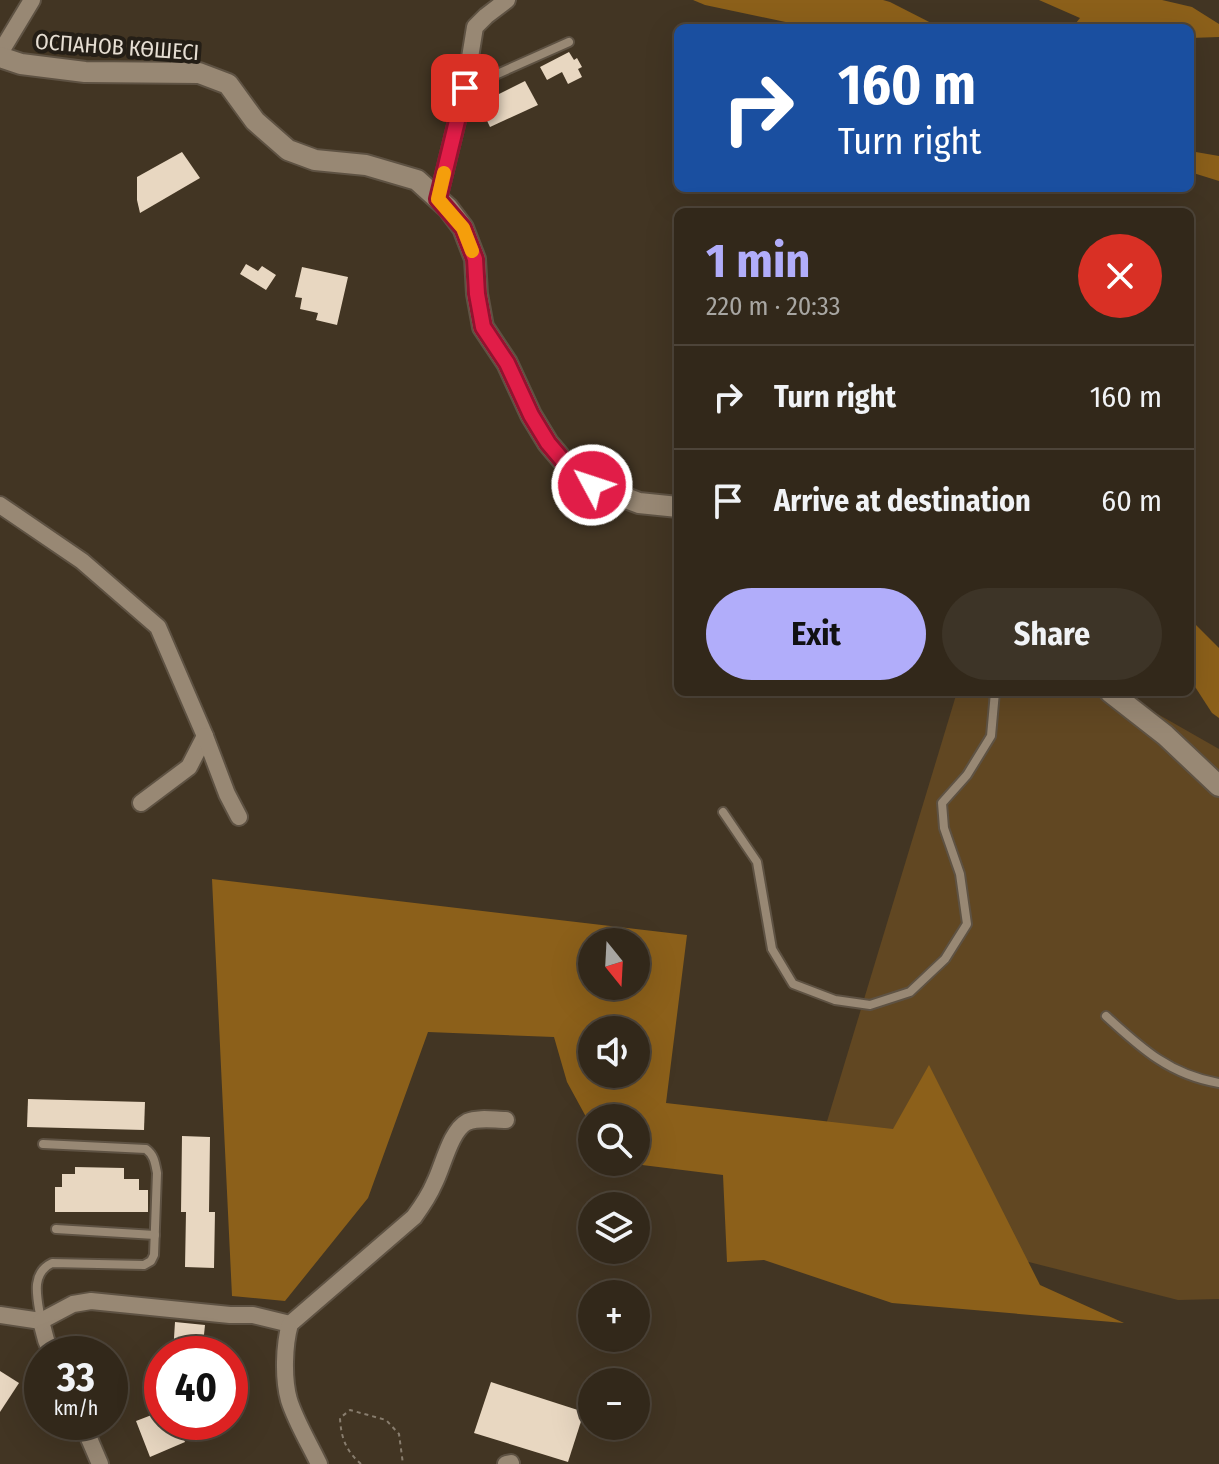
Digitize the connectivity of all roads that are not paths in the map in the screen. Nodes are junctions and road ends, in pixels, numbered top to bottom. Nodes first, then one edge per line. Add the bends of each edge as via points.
1 (32, 0) edge
2 (507, 0) edge
3 (569, 42) dead end
4 (0, 55) edge
5 (465, 88) junction
6 (438, 199) junction
7 (0, 505) edge
8 (674, 507) edge
9 (995, 696) edge
10 (1115, 696) edge
11 (205, 736) junction
12 (1219, 786) edge
13 (141, 803) dead end
14 (723, 812) dead end
15 (239, 817) dead end
16 (1106, 1016) dead end
17 (1219, 1083) edge
18 (506, 1120) dead end
19 (43, 1144) dead end
20 (56, 1229) dead end
21 (155, 1235) junction
22 (0, 1315) edge
23 (41, 1321) junction
24 (290, 1324) junction
25 (46, 1336) edge
26 (90, 1440) edge
27 (100, 1464) edge
28 (319, 1464) edge

1 - 4 street
2 - 5 street via 475,27
3 - 5 lane
4 - 6 street, ОСПАНОВ КӨШЕСІ via 21,64 85,72 199,73 228,84 255,121 288,150 417,180
5 - 6 street
6 - 8 street, ОСПАНОВ КӨШЕСІ via 463,228 475,259 483,327 548,443 592,485 639,503
7 - 11 street via 82,561 158,627
9 - 14 lane via 991,736 942,803 967,924 945,959 910,992 870,1005 835,1000 793,984 772,949 757,862
10 - 12 street
11 - 13 street via 189,767
11 - 15 street
16 - 17 lane via 1158,1060
18 - 24 street via 478,1119 459,1129 414,1217
19 - 21 lane via 151,1153 157,1173
20 - 21 lane
21 - 23 lane via 154,1255 144,1265 43,1267 36,1286
22 - 23 street
23 - 24 street via 91,1301 253,1315
23 - 25 street
24 - 28 street via 287,1388
26 - 27 street

